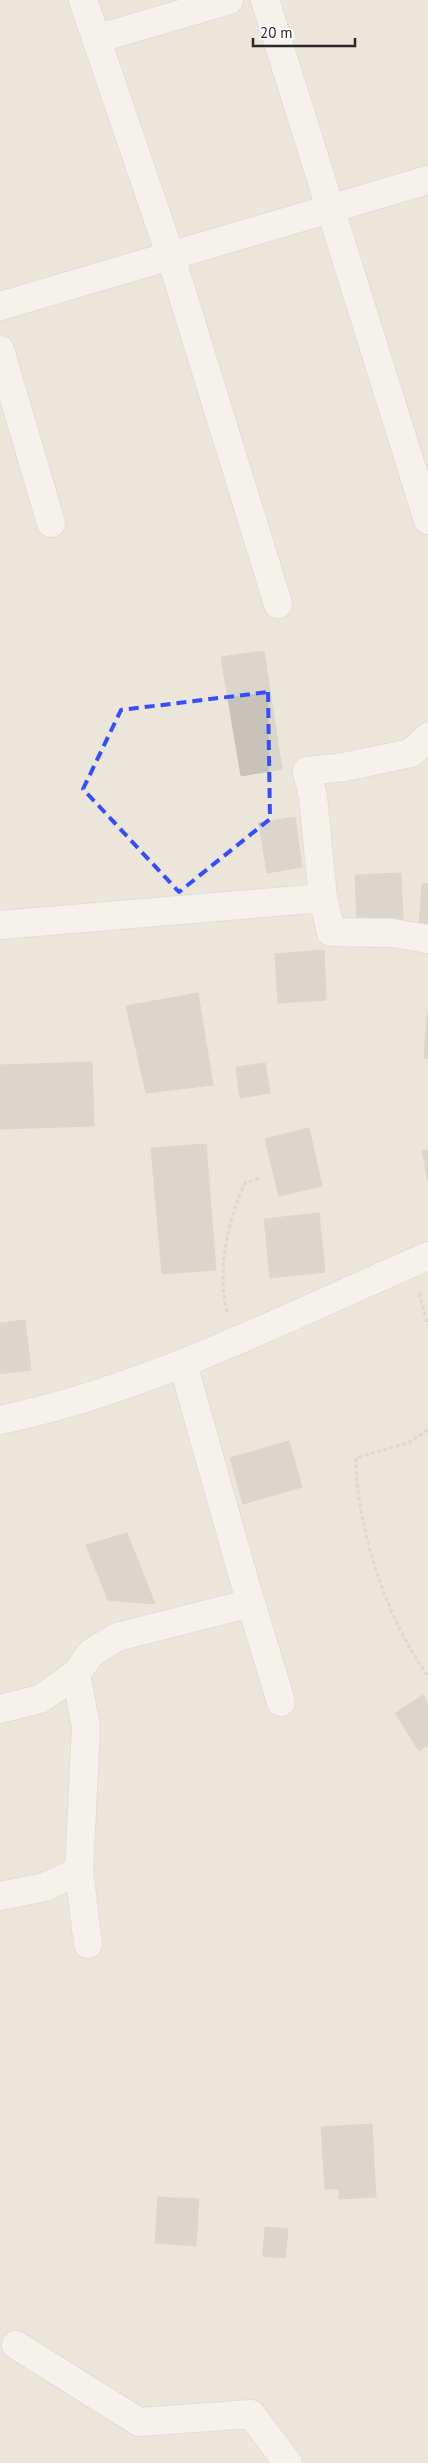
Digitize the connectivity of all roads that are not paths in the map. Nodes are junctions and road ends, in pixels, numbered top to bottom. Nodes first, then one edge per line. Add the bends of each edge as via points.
1 (82, 0) edge
2 (229, 0) edge
3 (265, 0) edge
4 (96, 39) junction
5 (428, 180) edge
6 (332, 209) junction
7 (171, 257) junction
8 (0, 306) edge
9 (0, 350) edge
10 (428, 520) edge
11 (51, 523) dead end
12 (278, 604) dead end
13 (428, 737) edge
14 (323, 898) junction
15 (0, 925) edge
16 (428, 940) edge
17 (428, 1256) edge
18 (183, 1364) junction
19 (0, 1420) edge
20 (251, 1603) junction
21 (76, 1674) junction
22 (281, 1702) dead end
23 (0, 1709) edge
24 (79, 1870) junction
25 (0, 1896) edge
26 (88, 1944) dead end
27 (16, 2345) dead end
28 (288, 2463) edge

1 - 4 street
2 - 4 street
3 - 6 street
4 - 7 street
5 - 6 street
6 - 7 street
6 - 10 street
7 - 8 street
7 - 12 street
9 - 11 street
13 - 14 street via 411,753 307,771 313,797
14 - 15 street
14 - 16 street via 331,932 392,933
17 - 18 street
18 - 19 street via 51,1410
18 - 20 street
20 - 21 street via 117,1637 92,1653
20 - 22 street
21 - 23 street via 40,1699
21 - 24 street via 86,1727
24 - 25 street via 45,1887
24 - 26 street
27 - 28 street via 139,2422 251,2414

